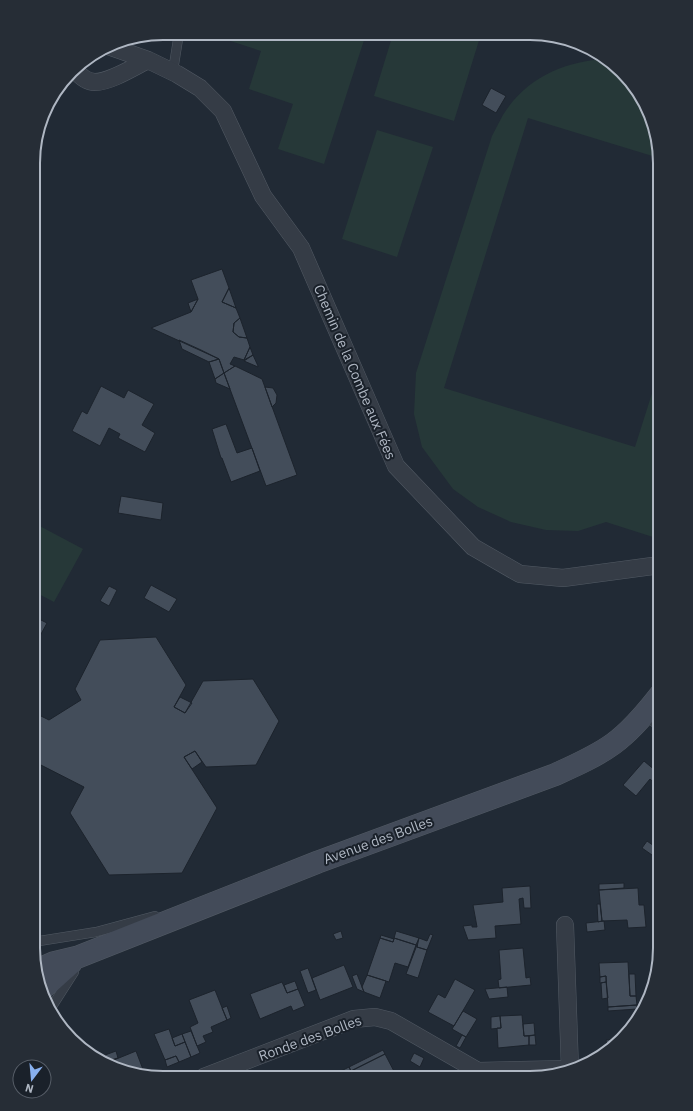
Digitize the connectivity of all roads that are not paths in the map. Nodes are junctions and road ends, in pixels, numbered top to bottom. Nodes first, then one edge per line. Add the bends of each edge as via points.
1 (178, 40) edge
2 (116, 49) edge
3 (148, 60) junction
4 (173, 71) junction
5 (78, 74) edge
6 (653, 566) edge
7 (653, 712) edge
8 (188, 913) junction
9 (565, 924) dead end
10 (40, 941) edge
11 (83, 955) junction
12 (42, 968) edge
13 (46, 985) edge
14 (53, 1004) edge
15 (570, 1064) edge
16 (220, 1071) edge
17 (471, 1071) edge

1 - 4 lane
2 - 3 street, Chemin de la Combe aux Fées
3 - 4 street, Chemin de la Combe aux Fées
3 - 5 street via 95,82
4 - 6 street, Chemin de la Combe aux Fées via 200,88 223,111 263,196 301,248 396,466 473,547 520,574 563,578
7 - 8 main road, Avenue des Bolles via 614,744 554,775
8 - 10 lane via 168,913 96,932
8 - 11 main road, Avenue des Bolles
9 - 15 street
11 - 12 main road, Avenue des Bolles
11 - 13 main road, Avenue des Bolles
11 - 14 lane
16 - 17 street, Ronde des Bolles via 354,1019 375,1017 391,1021

